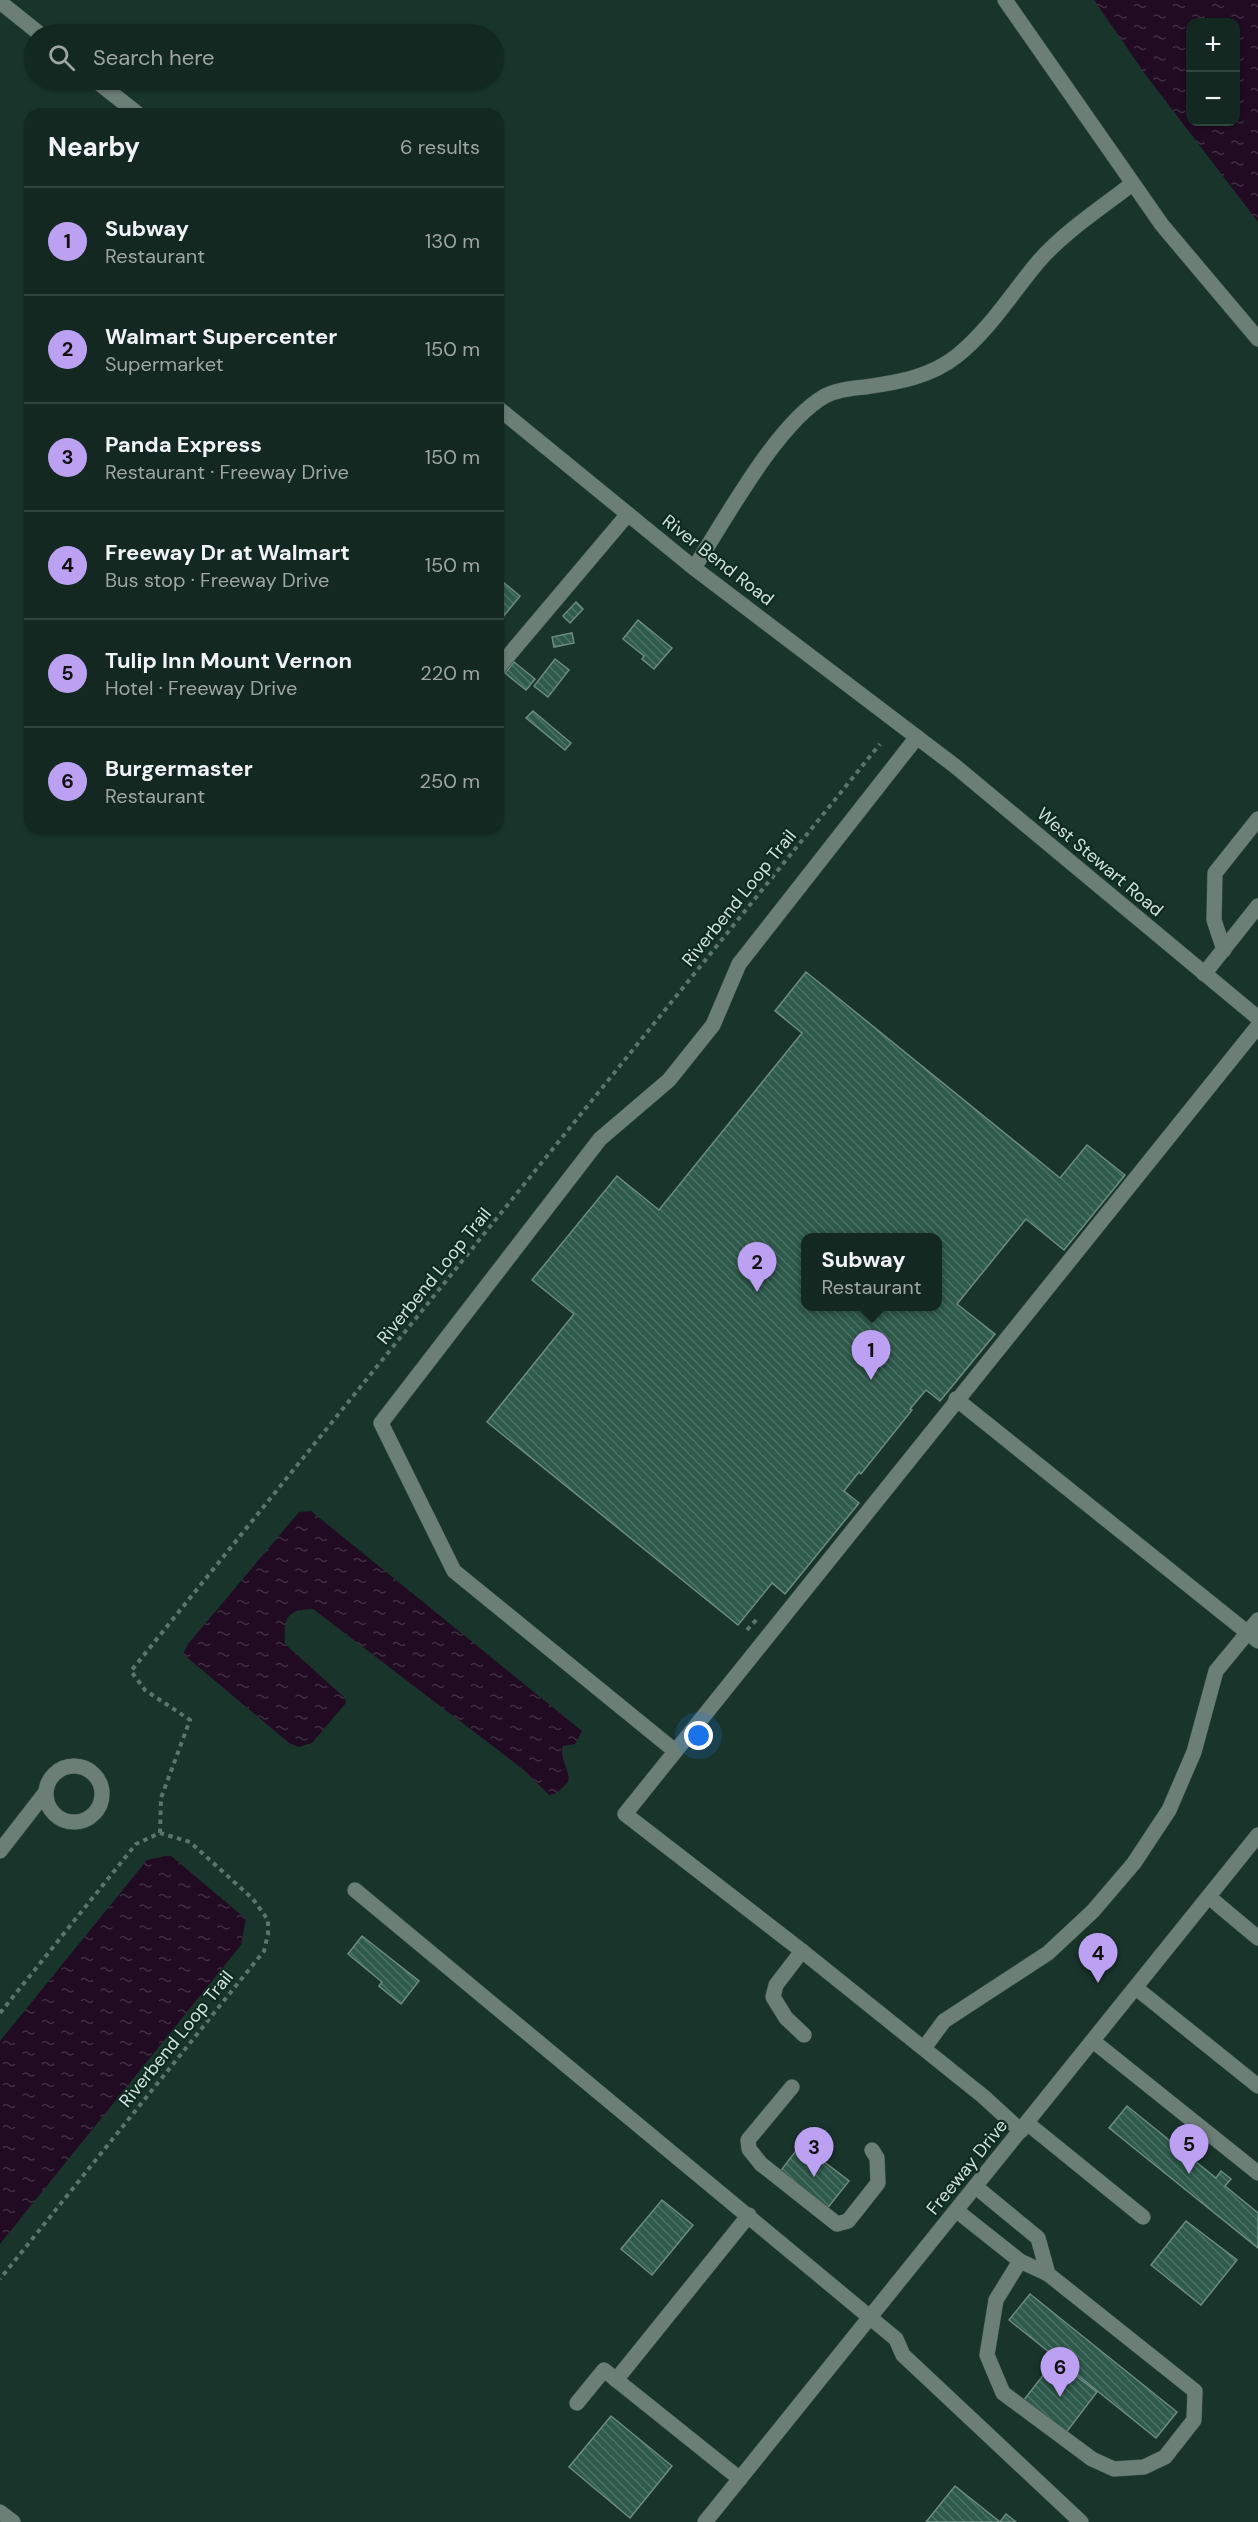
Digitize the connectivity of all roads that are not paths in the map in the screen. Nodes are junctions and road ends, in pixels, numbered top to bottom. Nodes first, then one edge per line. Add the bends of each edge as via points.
1 (1005, 0) edge
2 (0, 2) edge
3 (28, 24) edge
4 (108, 90) edge
5 (130, 108) edge
6 (1132, 184) junction
7 (1258, 339) edge
8 (504, 413) edge
9 (628, 514) junction
10 (694, 568) junction
11 (504, 661) edge
12 (917, 737) junction
13 (1258, 819) edge
14 (1258, 906) edge
15 (1242, 928) junction
16 (1258, 932) edge
17 (1224, 950) junction
18 (1204, 974) junction
19 (1258, 1018) edge
20 (1258, 1026) edge
21 (956, 1399) junction
22 (1258, 1620) edge
23 (1253, 1637) edge
24 (675, 1751) junction
25 (45, 1793) dead end
26 (1258, 1835) edge
27 (0, 1851) edge
28 (1253, 1853) edge
29 (355, 1890) dead end
30 (1209, 1897) junction
31 (1258, 1938) edge
32 (802, 1951) junction
33 (1136, 1988) junction
34 (804, 2035) dead end
35 (1093, 2041) junction
36 (924, 2048) junction
37 (1258, 2086) edge
38 (792, 2087) dead end
39 (1024, 2127) junction
40 (872, 2150) dead end
41 (1258, 2173) edge
42 (976, 2187) junction
43 (957, 2211) junction
44 (748, 2215) junction
45 (1143, 2217) dead end
46 (1020, 2261) junction
47 (1048, 2274) junction
48 (871, 2318) junction
49 (616, 2380) junction
50 (577, 2403) dead end
51 (740, 2479) junction
52 (0, 2512) edge
53 (13, 2522) edge
54 (705, 2522) edge
55 (1081, 2522) edge

1 - 6 street
2 - 3 street
4 - 5 street
6 - 7 street
6 - 10 street via 1040,261 987,328 958,355 934,371 901,382 826,395 793,422 760,465
8 - 9 street, River Bend Road
9 - 10 street, River Bend Road
9 - 11 street
10 - 12 street, River Bend Road
12 - 18 street, West Stewart Road
12 - 24 street via 739,964 713,1025 669,1080 600,1139 381,1423 454,1571
13 - 17 street via 1215,873 1214,920
14 - 15 street
15 - 16 street
15 - 17 street
17 - 18 street
18 - 19 street, West Stewart Road
20 - 21 street
21 - 23 street
21 - 24 street
22 - 23 street
23 - 36 street via 1216,1671 1194,1752 1168,1810 1134,1863 1093,1911 1048,1953 944,2021
24 - 32 street via 625,1814
25 - 27 street
26 - 28 street, Freeway Drive
28 - 30 street, Freeway Drive
29 - 44 street
30 - 31 street
30 - 33 street, Freeway Drive
32 - 34 street via 776,1985 773,1997 786,2018
32 - 36 street
33 - 35 street, Freeway Drive
33 - 37 street
35 - 39 street, Freeway Drive
35 - 41 street
36 - 39 street
38 - 40 street via 748,2140 749,2149 761,2164 837,2224 848,2220 878,2183 877,2158
39 - 42 street, Freeway Drive
39 - 45 street
42 - 43 street, Freeway Drive
42 - 47 street via 1038,2238
43 - 46 street
43 - 48 street, Freeway Drive
44 - 48 street
44 - 49 street
46 - 47 street
46 - 47 street via 996,2300 987,2355 1003,2393 1092,2459 1114,2469 1144,2467 1165,2457 1194,2420 1195,2391
48 - 51 street, Freeway Drive
48 - 55 street via 896,2339 903,2355
49 - 50 street via 604,2370
49 - 51 street
51 - 54 street, Freeway Drive
52 - 53 street

